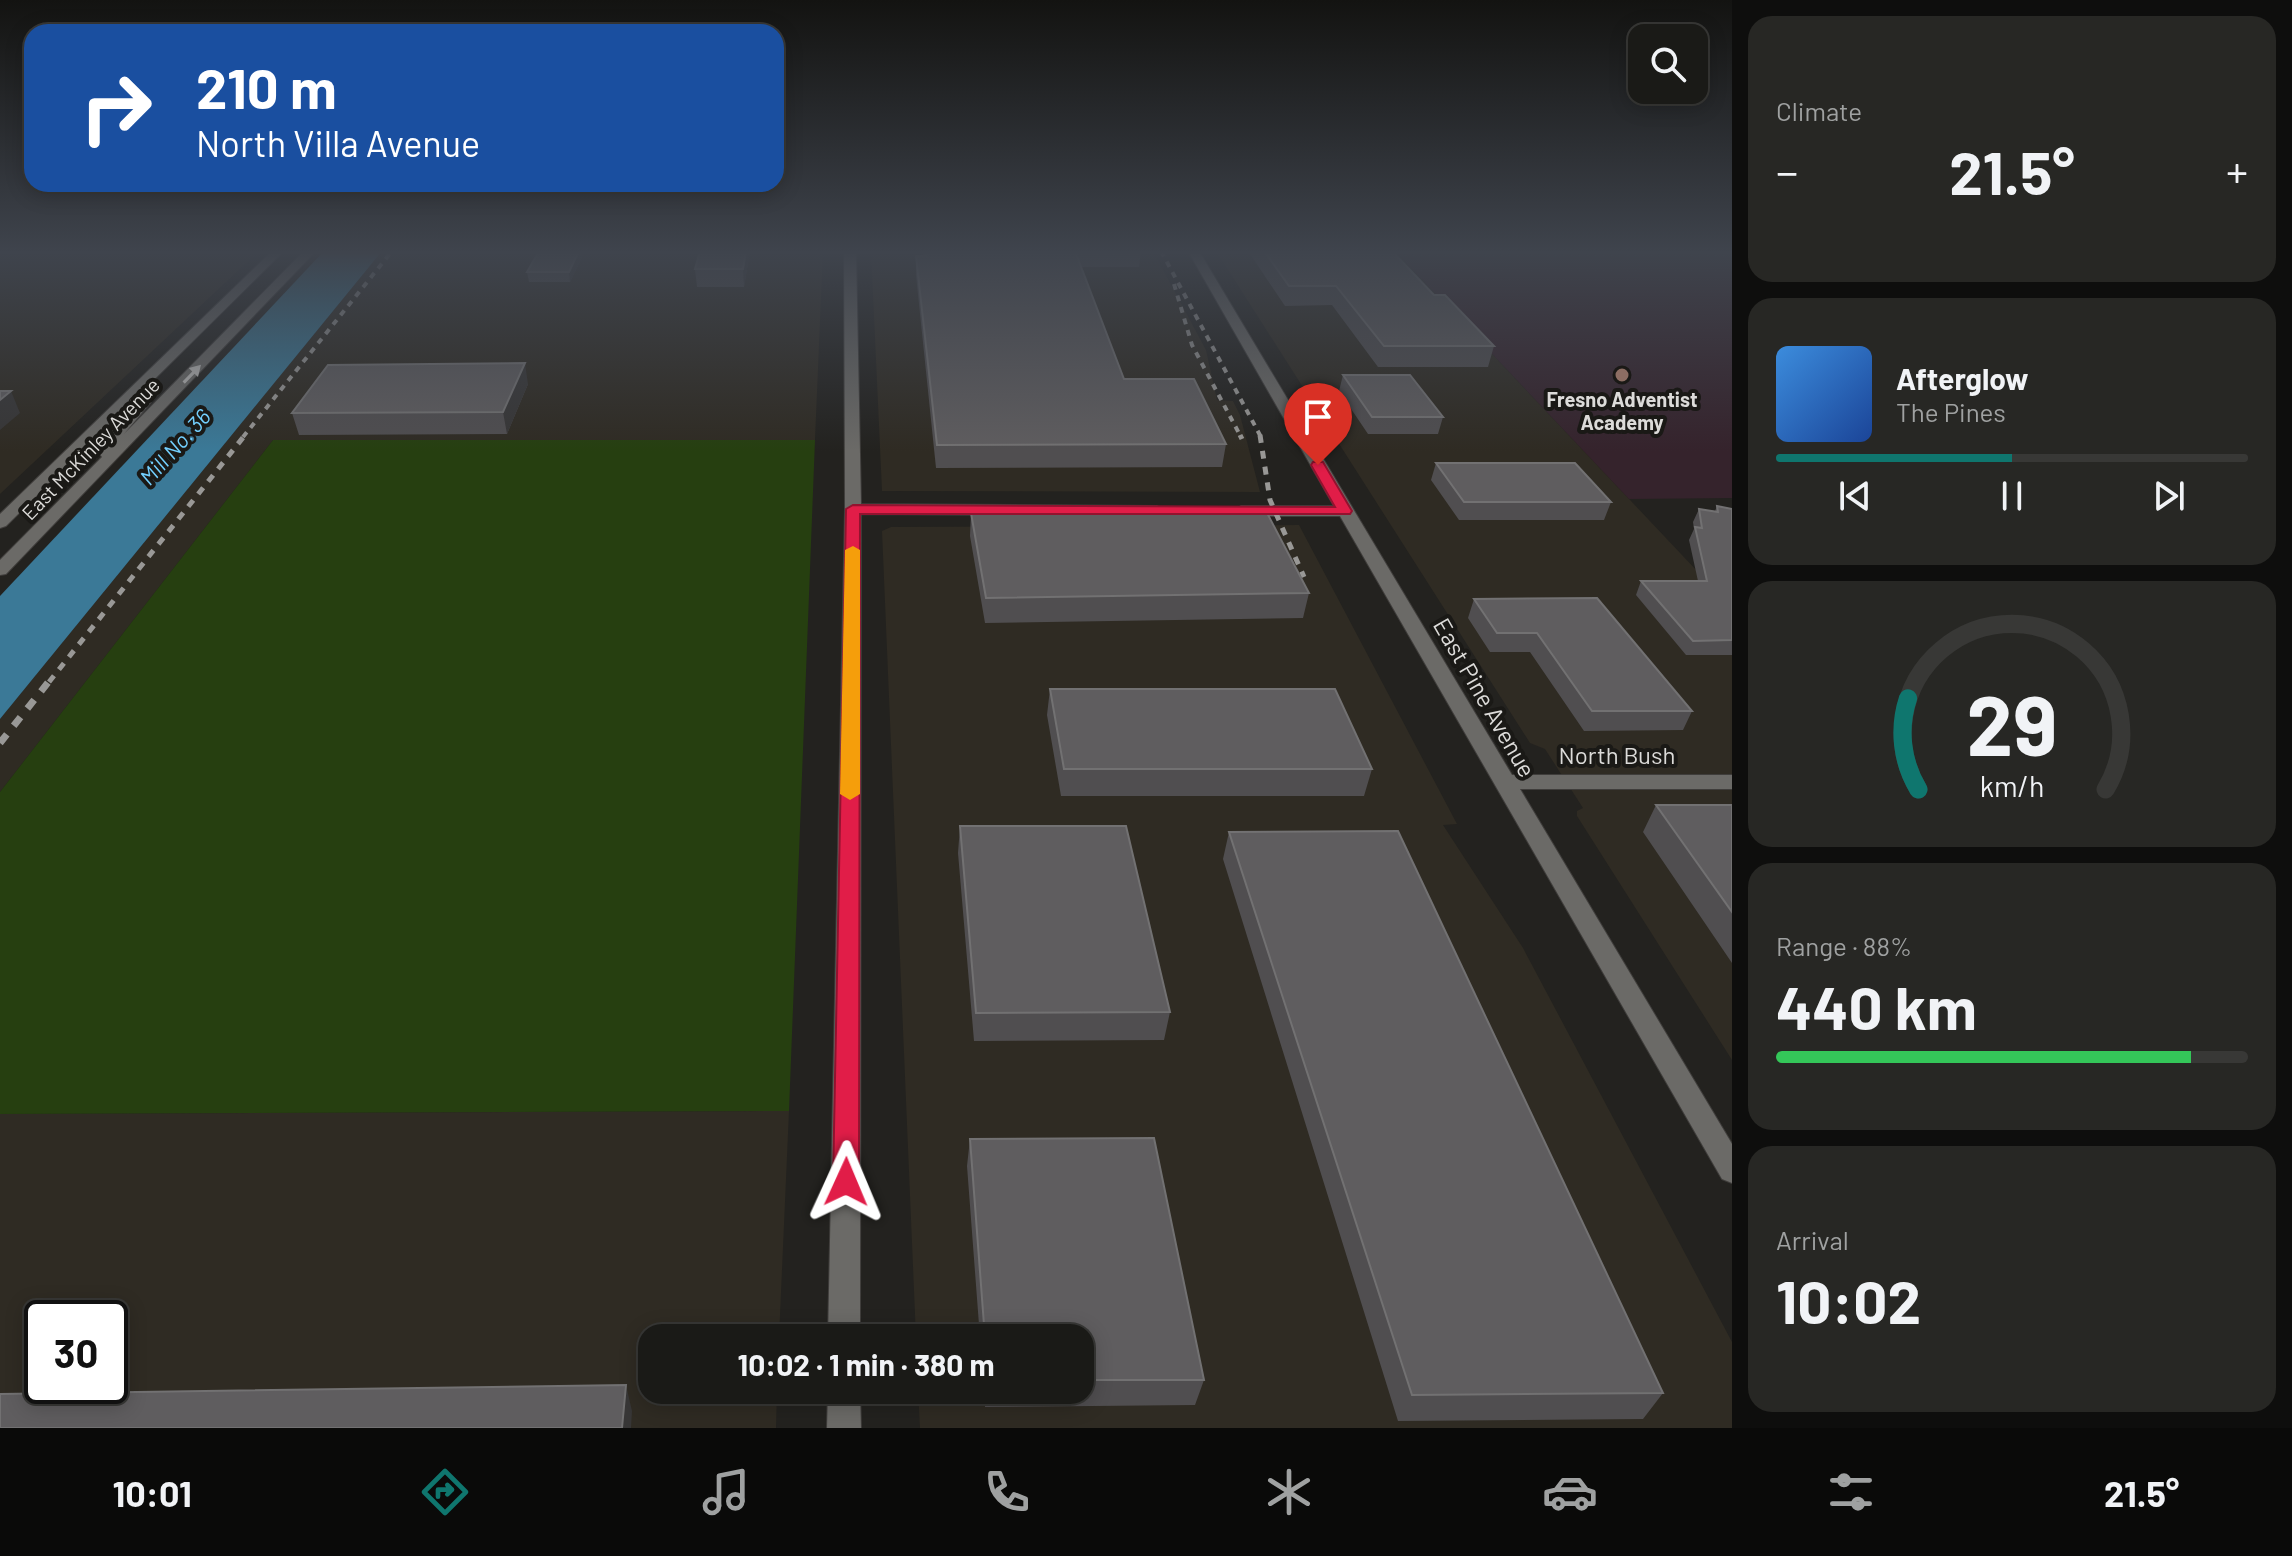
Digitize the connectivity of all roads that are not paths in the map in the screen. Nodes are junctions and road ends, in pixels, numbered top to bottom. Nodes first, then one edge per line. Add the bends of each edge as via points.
1 (212, 318) edge
2 (226, 318) edge
3 (246, 318) edge
4 (851, 318) edge
5 (1232, 318) edge
6 (213, 352) junction
7 (163, 365) junction
8 (93, 477) junction
9 (853, 509) junction
10 (1179, 511) edge
11 (1226, 511) edge
12 (1345, 511) junction
13 (0, 523) edge
14 (0, 570) edge
15 (1503, 782) junction
16 (1732, 782) edge
17 (1732, 1170) edge
18 (844, 1324) edge
19 (844, 1404) edge
20 (844, 1428) edge

1 - 7 street, East McKinley Avenue
2 - 6 street via 197,347
3 - 6 street, East McKinley Avenue
4 - 9 street
5 - 12 street, East Pine Avenue
8 -> 6 street, East McKinley Avenue
7 - 8 street via 171,367 169,375 122,425
7 - 13 street, East McKinley Avenue
8 - 14 street, East McKinley Avenue
9 - 10 street
9 - 18 street
11 - 12 street
12 - 15 street, East Pine Avenue
15 - 16 street, North Bush
15 - 17 street, East Pine Avenue
19 - 20 street

